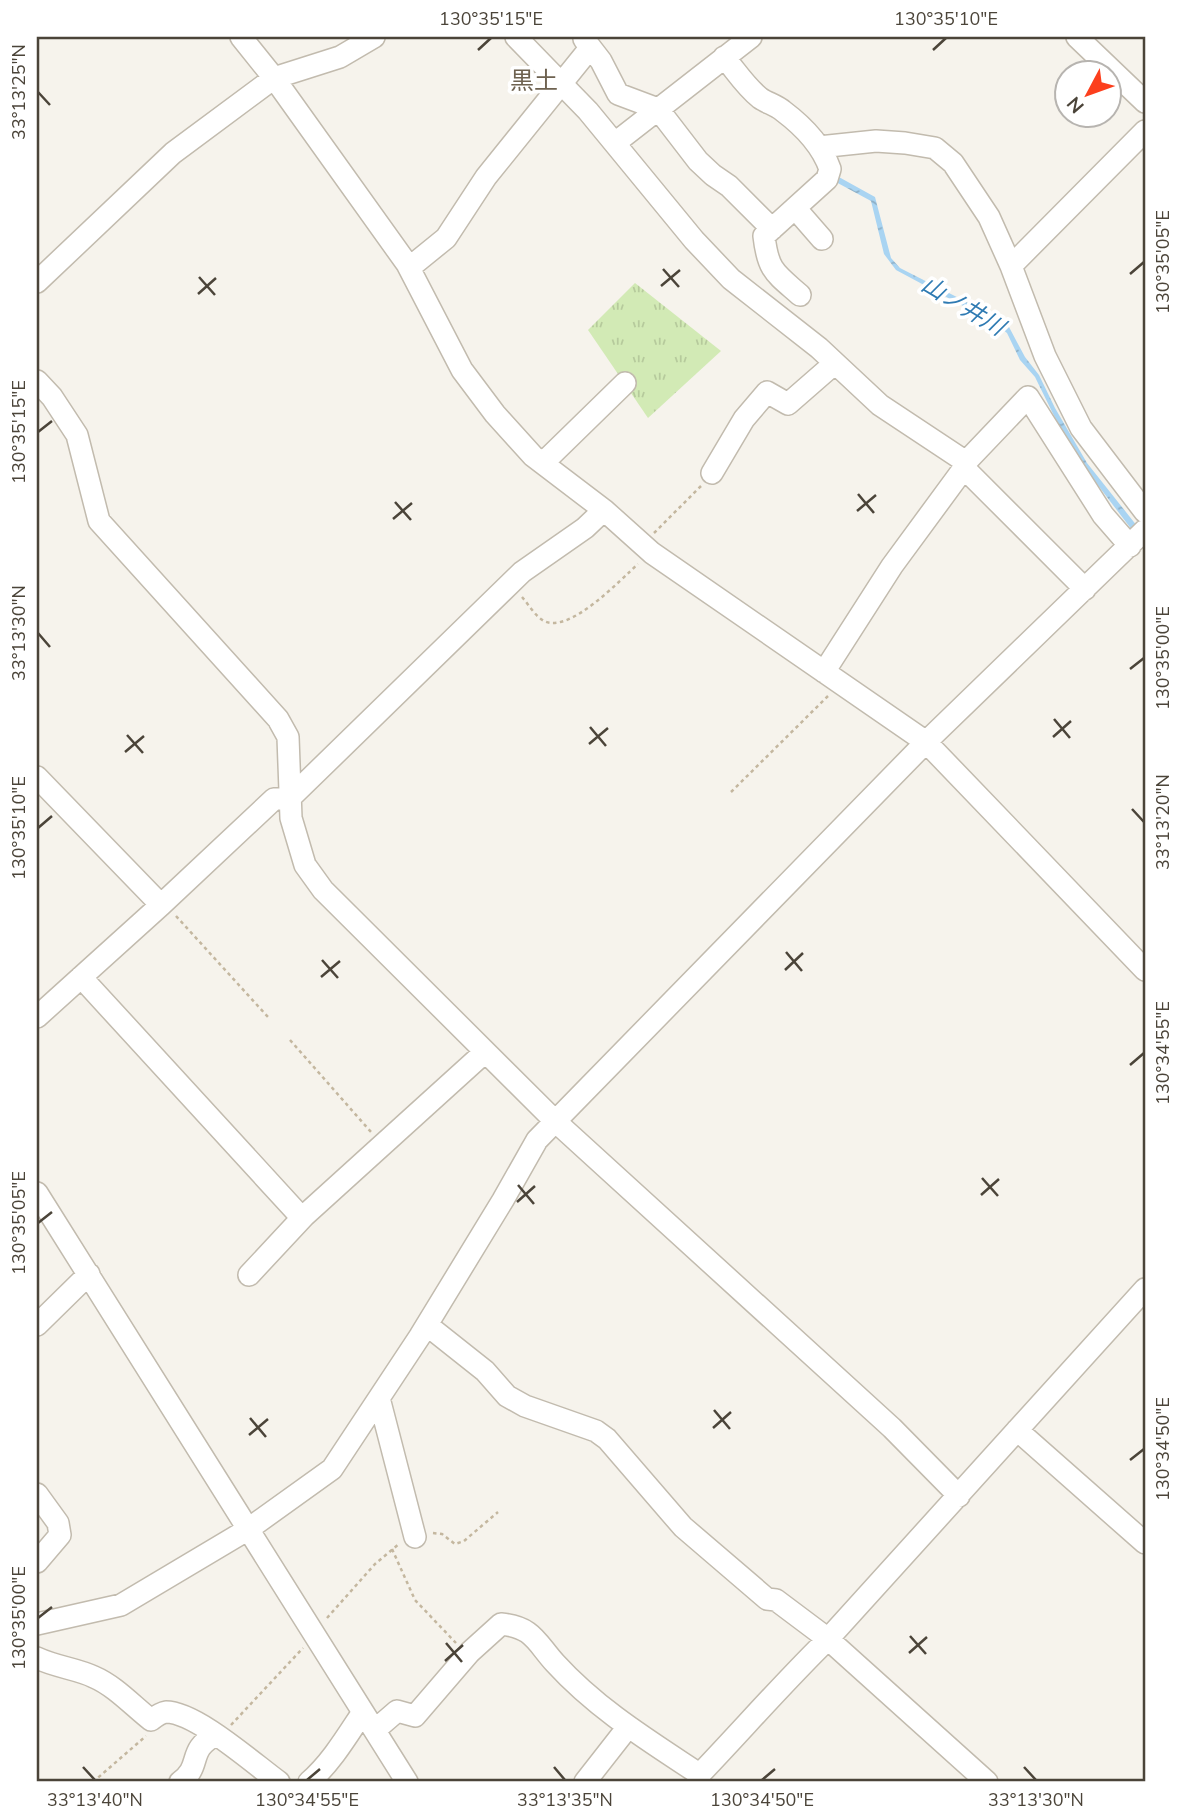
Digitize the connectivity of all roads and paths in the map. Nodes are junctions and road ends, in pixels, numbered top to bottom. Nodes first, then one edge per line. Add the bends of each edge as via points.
1 (241, 37) edge
2 (374, 37) edge
3 (751, 37) edge
4 (1077, 37) edge
5 (522, 39) edge
6 (586, 42) edge
7 (724, 57) junction
8 (274, 78) junction
9 (562, 85) junction
10 (1145, 103) edge
11 (658, 110) junction
12 (1145, 131) edge
13 (615, 143) junction
14 (820, 147) junction
15 (795, 208) junction
16 (772, 229) junction
17 (822, 239) dead end
18 (1011, 266) junction
19 (410, 268) junction
20 (37, 282) edge
21 (800, 295) dead end
22 (835, 363) junction
23 (37, 381) edge
24 (625, 383) dead end
25 (543, 463) junction
26 (965, 465) junction
27 (712, 473) joint
28 (604, 510) junction
29 (1145, 512) edge
30 (1145, 530) edge
31 (1130, 546) junction
32 (647, 549) junction
33 (512, 583) junction
34 (1085, 589) junction
35 (832, 678) junction
36 (926, 742) junction
37 (37, 777) edge
38 (731, 792) dead end
39 (290, 797) junction
40 (162, 904) junction
41 (1145, 970) edge
42 (81, 977) junction
43 (37, 1017) edge
44 (268, 1017) dead end
45 (290, 1040) dead end
46 (485, 1052) junction
47 (555, 1121) junction
48 (383, 1145) junction
49 (37, 1193) edge
50 (302, 1219) junction
51 (89, 1274) junction
52 (249, 1275) dead end
53 (1145, 1289) edge
54 (37, 1325) edge
55 (427, 1325) junction
56 (379, 1398) junction
57 (1017, 1430) junction
58 (37, 1494) edge
59 (959, 1496) junction
60 (498, 1511) dead end
61 (247, 1530) junction
62 (415, 1537) junction
63 (1145, 1543) edge
64 (391, 1549) junction
65 (37, 1562) edge
66 (37, 1624) edge
67 (314, 1634) junction
68 (828, 1639) junction
69 (470, 1652) junction
70 (40, 1660) edge
71 (363, 1712) junction
72 (151, 1720) junction
73 (628, 1727) junction
74 (375, 1730) junction
75 (216, 1735) junction
76 (403, 1780) edge
77 (93, 1782) edge
78 (180, 1782) edge
79 (279, 1782) edge
80 (309, 1782) edge
81 (585, 1782) edge
82 (987, 1782) edge

1 - 8 street
2 - 8 street via 340,57
3 - 7 street
4 - 10 street
5 - 9 street
6 - 9 street
6 - 11 street via 618,94
7 - 11 street
7 - 14 street via 745,85 782,109
8 - 19 street
8 - 20 street via 173,153
9 - 13 street
9 - 19 street via 486,177 446,238
11 - 13 street
11 - 16 street via 698,162
12 - 18 street
13 - 22 street via 732,279
14 - 15 street via 830,169 827,179
14 - 18 street via 876,141 935,148 953,163 989,217
15 - 16 street
15 - 17 street
16 - 21 street via 764,236 772,271
18 - 29 street via 1045,356 1081,428
19 - 25 street via 462,370 495,414
22 - 26 street via 880,405
22 - 27 street via 788,404 767,392 744,419
23 - 39 street via 77,435 99,520 278,719 288,737
24 - 25 street
25 - 28 street
26 - 31 street via 1028,397 1103,514
26 - 34 street
26 - 35 street via 892,566
27 - 32 path
28 - 32 street
28 - 33 street
30 - 31 street
31 - 34 street
32 - 33 path via 580,614 564,622 547,623 537,616
32 - 35 street
33 - 39 street
34 - 36 street
35 - 36 street
35 - 38 path
36 - 41 street
36 - 47 street
37 - 40 street
39 - 40 street via 274,799
39 - 46 street via 291,818 305,865 323,890
40 - 42 street
40 - 44 path
42 - 43 street
42 - 50 street
45 - 48 path
46 - 47 street
46 - 48 street
47 - 55 street via 537,1140
47 - 59 street via 882,1419
48 - 50 street
49 - 51 street
50 - 52 street
51 - 54 street
51 - 61 street
53 - 57 street
55 - 56 street
55 - 68 street via 485,1371 507,1396 607,1439 683,1527 767,1599 776,1600
56 - 61 street via 332,1469
56 - 62 street
57 - 59 street
57 - 63 street
58 - 65 street via 58,1523 60,1535
59 - 68 street
60 - 62 path via 455,1544 442,1534
61 - 66 street via 121,1605
61 - 67 street
62 - 64 path
64 - 67 path
64 - 69 path via 415,1600
67 - 71 street
67 - 75 path via 237,1720
68 - 73 street via 702,1772
68 - 82 street
69 - 73 street via 501,1624 518,1626 593,1700
69 - 74 street via 415,1716 397,1711
70 - 72 street via 91,1675
71 - 74 street
71 - 80 street
72 - 75 street via 166,1712
72 - 77 path via 153,1724 140,1742
73 - 81 street
74 - 76 street
75 - 78 street via 198,1748 189,1775
75 - 79 street

